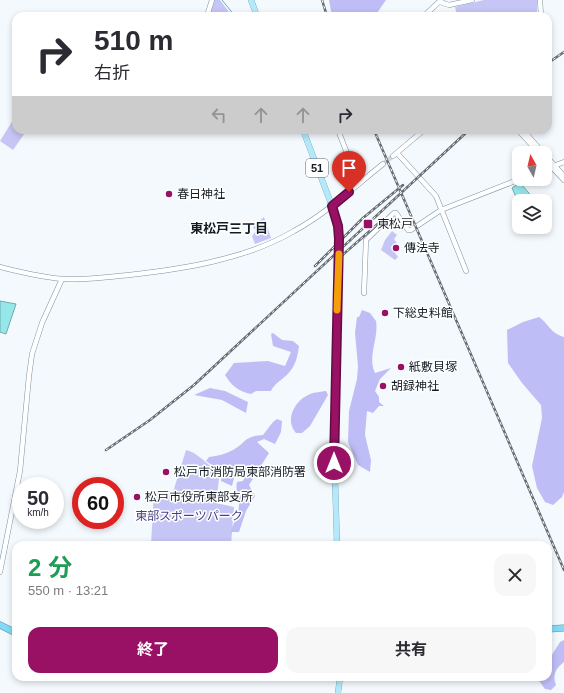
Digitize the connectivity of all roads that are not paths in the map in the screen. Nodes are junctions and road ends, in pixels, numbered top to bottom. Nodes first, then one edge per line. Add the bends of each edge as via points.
1 (212, 0) edge
2 (251, 0) edge
3 (472, 0) edge
4 (540, 0) edge
5 (440, 1) edge
6 (208, 12) edge
7 (256, 12) edge
8 (428, 12) edge
9 (541, 12) edge
10 (305, 134) edge
11 (340, 134) edge
12 (419, 134) edge
13 (522, 134) edge
14 (526, 134) edge
15 (533, 146) edge
16 (537, 146) edge
17 (564, 162) edge
18 (383, 164) tunnel mouth
19 (553, 166) junction
20 (564, 176) edge
21 (564, 180) edge
22 (512, 182) edge
23 (359, 184) junction
24 (332, 206) junction
25 (441, 210) junction
26 (0, 267) edge
27 (466, 271) dead end
28 (62, 279) junction
29 (364, 293) dead end
30 (337, 541) edge
31 (0, 572) edge
32 (0, 626) edge
33 (564, 628) edge
34 (552, 629) edge
35 (12, 631) edge
36 (340, 681) edge
37 (338, 693) edge

1 - 6 street
2 - 7 main road
3 - 5 street via 449,5
4 - 9 street
5 - 8 street
10 - 24 main road, 51
11 - 23 street
12 - 25 street via 395,154 432,190
13 - 15 street
14 - 16 street
17 - 19 street
18 - 23 street
19 - 20 street
19 - 21 street
22 - 25 street
23 - 24 street
24 - 28 street via 288,235 244,253 177,269 85,280
24 - 30 main road, 51 via 339,239 334,440
25 - 27 street
25 - 29 street via 409,230 395,212 366,240
26 - 28 street
28 - 31 street via 42,323 32,354 20,471
32 - 35 highway
33 - 34 highway
36 - 37 main road

